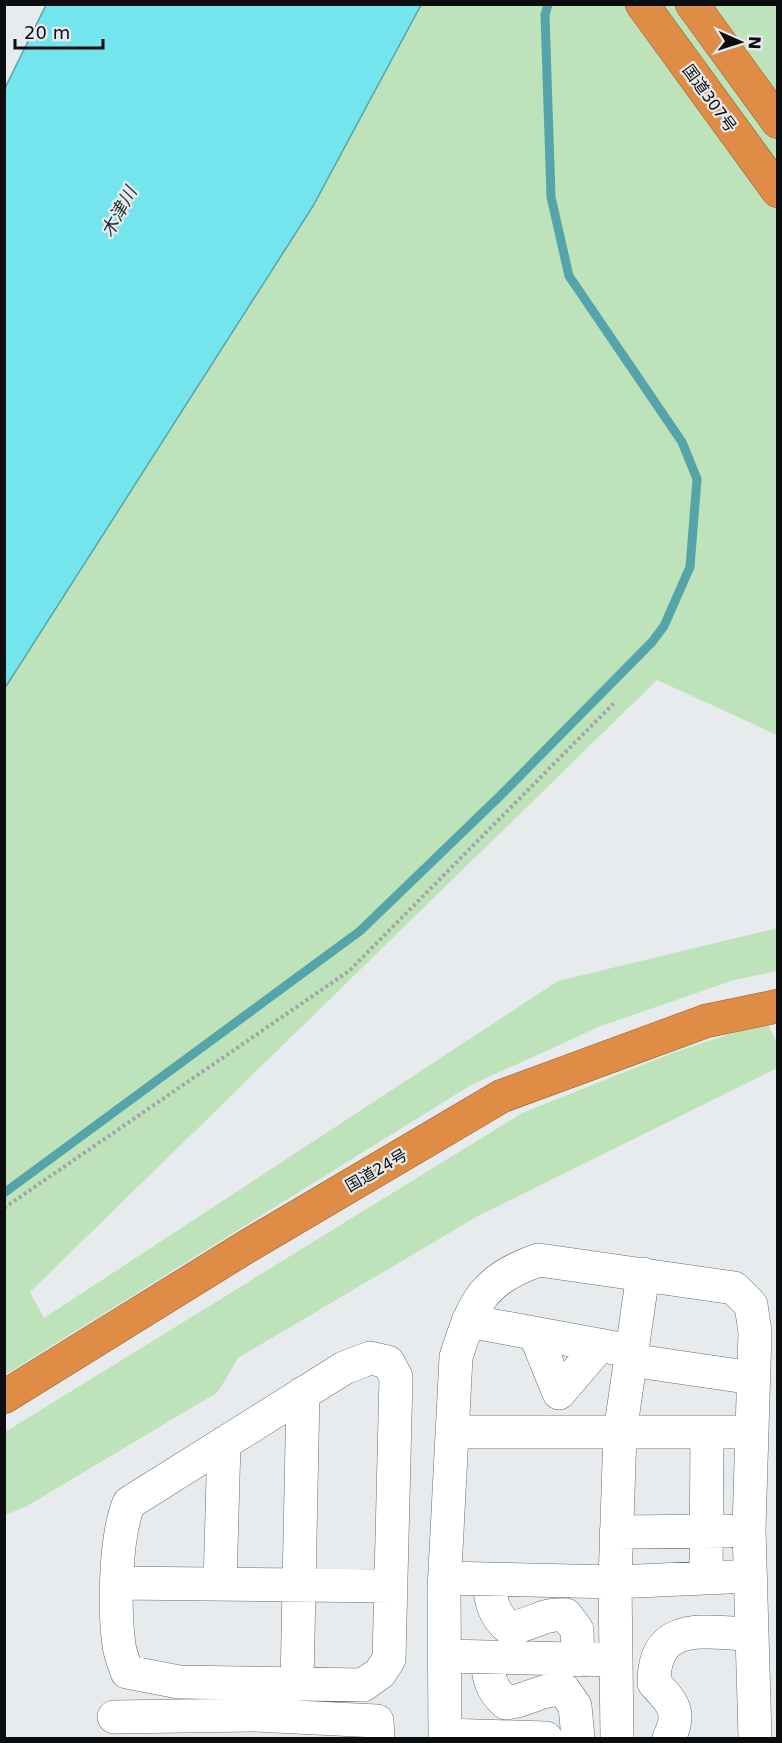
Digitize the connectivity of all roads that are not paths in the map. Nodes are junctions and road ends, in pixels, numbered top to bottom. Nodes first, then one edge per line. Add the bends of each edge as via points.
1 (642, 4) edge
2 (692, 4) edge
3 (777, 122) edge
4 (777, 191) edge
5 (776, 1012) edge
6 (643, 1274) junction
7 (468, 1321) junction
8 (536, 1334) junction
9 (600, 1345) junction
10 (631, 1356) junction
11 (753, 1378) junction
12 (303, 1393) junction
13 (4, 1397) edge
14 (452, 1432) junction
15 (707, 1432) junction
16 (751, 1432) junction
17 (620, 1433) junction
18 (225, 1443) junction
19 (748, 1529) junction
20 (616, 1532) junction
21 (707, 1532) junction
22 (750, 1576) junction
23 (445, 1578) junction
24 (706, 1578) junction
25 (489, 1579) junction
26 (615, 1582) junction
27 (118, 1583) junction
28 (220, 1584) junction
29 (299, 1586) junction
30 (391, 1586) junction
31 (751, 1634) junction
32 (444, 1656) junction
33 (487, 1657) junction
34 (578, 1660) junction
35 (616, 1660) junction
36 (127, 1672) junction
37 (297, 1684) junction
38 (183, 1727) edge
39 (221, 1727) edge
40 (115, 1728) edge
41 (303, 1728) edge
42 (445, 1737) edge
43 (378, 1738) edge
44 (488, 1738) edge
45 (520, 1738) edge
46 (546, 1738) edge
47 (578, 1738) edge
48 (617, 1738) edge
49 (669, 1738) edge
50 (755, 1738) edge

1 - 4 highway, 国道307号
2 - 3 highway
5 - 13 highway, 国道24号 via 706,1021 502,1096 246,1247
6 - 7 lane via 539,1260 510,1270 479,1298
6 - 10 lane
6 - 11 lane via 734,1288 751,1305 755,1332
7 - 8 lane
7 - 14 lane via 456,1357
8 - 9 lane
8 - 9 lane via 559,1394
9 - 10 lane
10 - 11 lane via 693,1382
10 - 17 lane
11 - 16 lane
12 - 18 lane
12 - 29 lane
12 - 30 lane via 344,1368 370,1358 388,1362 396,1377
14 - 17 lane
14 - 23 lane
15 - 16 lane
15 - 17 lane
15 - 21 lane
16 - 19 lane
17 - 20 lane
18 - 27 lane via 129,1503 121,1521
18 - 28 lane
19 - 21 lane
19 - 22 lane
20 - 21 lane
20 - 26 lane
21 - 24 lane
22 - 24 lane
22 - 31 lane
23 - 25 lane
23 - 32 lane
24 - 26 lane
25 - 26 lane
25 - 34 lane via 490,1601 509,1628 526,1626 545,1614 566,1615 577,1630
26 - 35 lane
27 - 28 lane
27 - 36 lane via 119,1646
28 - 29 lane
29 - 30 lane
29 - 37 lane
30 - 37 lane via 389,1659 380,1673 363,1685
31 - 49 lane via 681,1633 666,1644 654,1662 654,1683 674,1706 677,1722
31 - 50 lane
32 - 33 lane
32 - 42 lane
33 - 34 lane
33 - 47 lane via 488,1676 496,1695 506,1703 524,1702 542,1690 564,1690 575,1706
34 - 35 lane
35 - 48 lane
36 - 37 lane via 179,1682
36 - 40 lane
38 - 39 lane
38 - 40 lane
39 - 41 lane
41 - 43 lane via 377,1721
42 - 44 lane
44 - 45 lane
45 - 46 lane

